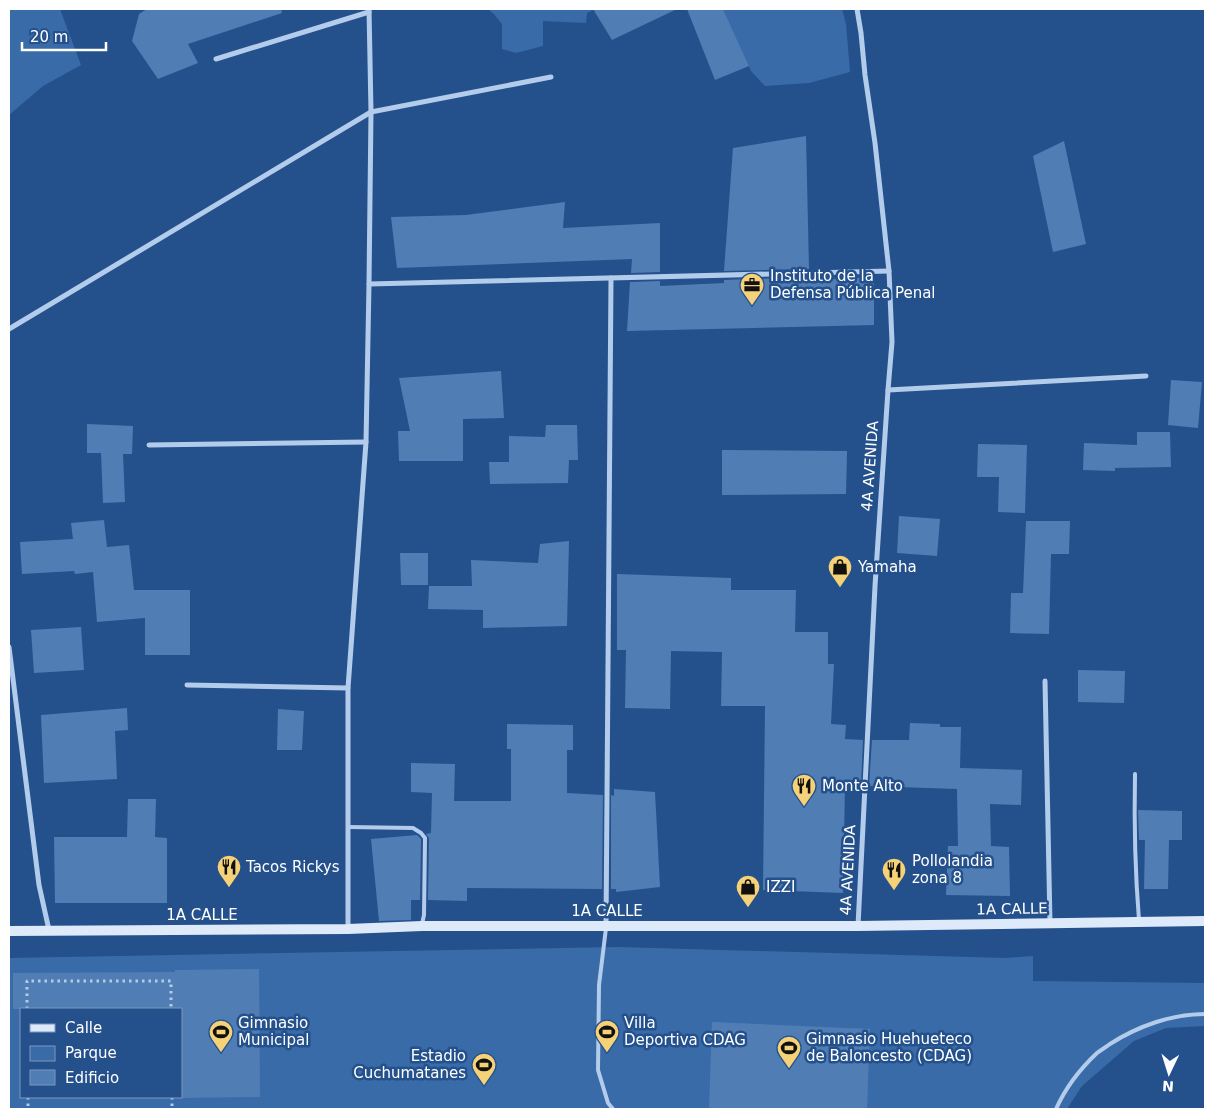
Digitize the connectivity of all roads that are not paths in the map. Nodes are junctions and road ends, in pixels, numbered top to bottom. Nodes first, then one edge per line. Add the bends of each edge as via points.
1 (857, 9) edge
2 (369, 10) edge
3 (216, 59) dead end
4 (551, 77) dead end
5 (371, 112) junction
6 (889, 271) junction
7 (610, 278) junction
8 (369, 284) junction
9 (9, 329) edge
10 (1146, 376) dead end
11 (888, 390) junction
12 (366, 442) junction
13 (149, 445) dead end
14 (9, 646) edge
15 (1045, 682) dead end
16 (188, 685) dead end
17 (348, 688) junction
18 (1135, 774) dead end
19 (348, 828) junction
20 (1205, 921) edge
21 (1140, 922) junction
22 (1050, 923) junction
23 (422, 926) junction
24 (606, 926) junction
25 (858, 926) junction
26 (348, 929) junction
27 (49, 930) junction
28 (9, 931) edge
29 (1205, 1014) edge
30 (613, 1109) edge
31 (1056, 1109) edge

1 - 6 street, 4A AVENIDA
2 - 3 street
2 - 5 street
4 - 5 street
5 - 8 street
5 - 9 street
6 - 7 street
6 - 11 street, 4A AVENIDA via 892,342
7 - 8 street
7 - 24 street
8 - 12 street
10 - 11 street
11 - 25 street, 4A AVENIDA
12 - 13 street
12 - 17 street
14 - 27 street via 39,885
15 - 22 street
16 - 17 street
17 - 19 street
18 - 21 lane via 1134,834
19 - 23 lane via 413,828 425,838
19 - 26 street
20 - 21 main road, 1A CALLE
21 - 22 main road, 1A CALLE
22 - 25 main road, 1A CALLE
23 - 24 main road, 1A CALLE
23 - 26 main road, 1A CALLE
24 - 25 main road, 1A CALLE
24 - 30 lane via 599,985 598,1070 608,1103
26 - 27 main road, 1A CALLE
27 - 28 main road, 1A CALLE
29 - 31 lane via 1152,1023 1123,1036 1098,1052 1077,1076

